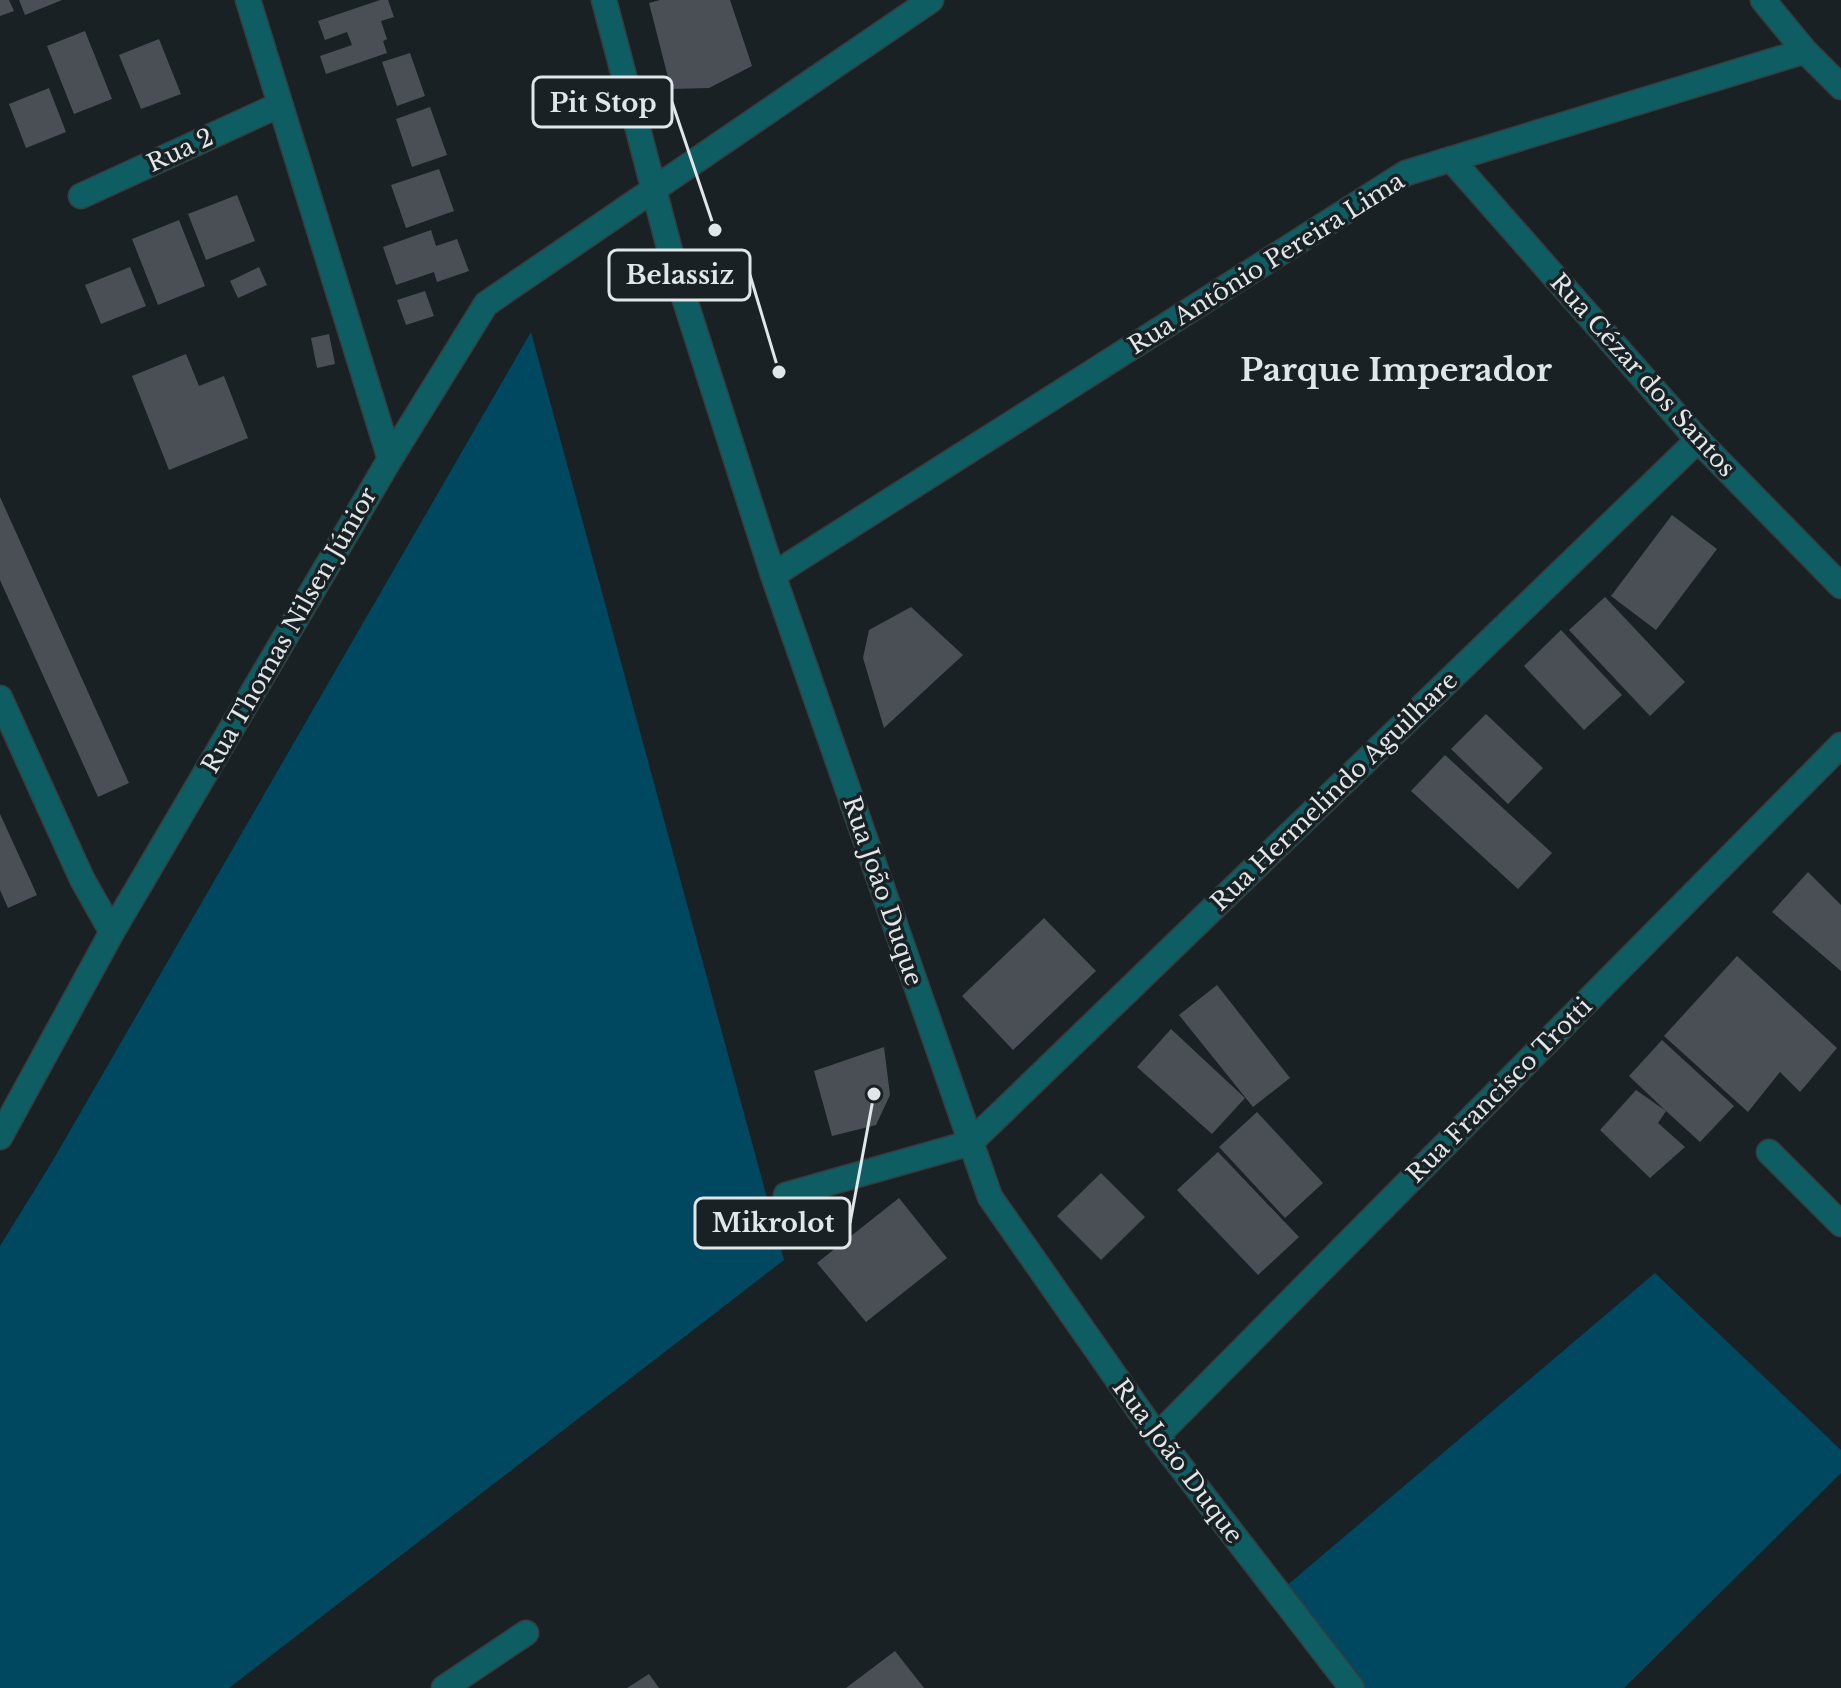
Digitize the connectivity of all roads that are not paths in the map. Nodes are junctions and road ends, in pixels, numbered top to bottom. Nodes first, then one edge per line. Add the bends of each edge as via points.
1 (248, 0) edge
2 (604, 0) edge
3 (931, 0) edge
4 (1763, 0) edge
5 (1805, 51) junction
6 (1841, 87) edge
7 (279, 105) junction
8 (1451, 159) junction
9 (654, 190) junction
10 (81, 196) dead end
11 (1698, 440) junction
12 (390, 459) junction
13 (773, 575) junction
14 (1841, 586) edge
15 (0, 698) edge
16 (1841, 745) edge
17 (112, 932) junction
18 (0, 1137) edge
19 (970, 1143) junction
20 (1769, 1152) dead end
21 (786, 1195) dead end
22 (1841, 1224) edge
23 (1157, 1436) junction
24 (526, 1633) dead end
25 (444, 1688) edge
26 (1352, 1688) edge

1 - 7 street
2 - 9 street, Rua João Duque
3 - 9 street, Rua Thomas Nilsen Júnior
4 - 5 street
5 - 6 street
5 - 8 street, Rua Antônio Pereira Lima
7 - 10 street, Rua 2
7 - 12 street
8 - 11 street, Rua Cézar dos Santos
8 - 13 street, Rua Antônio Pereira Lima via 1406,173
9 - 12 street, Rua Thomas Nilsen Júnior via 486,304
9 - 13 street, Rua João Duque
11 - 14 street, Rua Cézar dos Santos
11 - 19 street, Rua Hermelindo Aguilhare
12 - 17 street, Rua Thomas Nilsen Júnior
13 - 19 street, Rua João Duque
15 - 17 street via 82,879
16 - 23 street, Rua Francisco Trotti
17 - 18 street, Rua Thomas Nilsen Júnior
19 - 21 street
19 - 23 street, Rua João Duque via 990,1197
20 - 22 street
23 - 26 street, Rua João Duque
24 - 25 street

